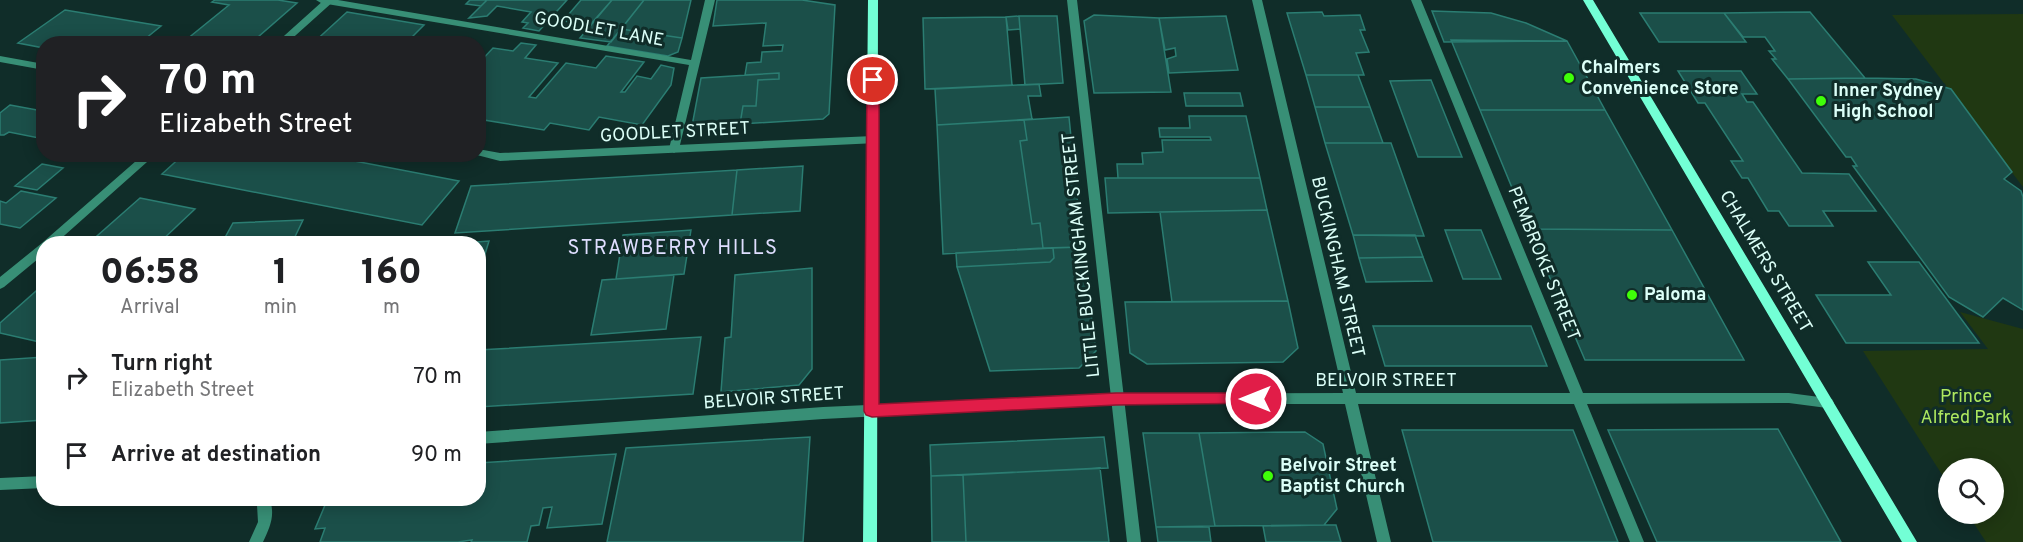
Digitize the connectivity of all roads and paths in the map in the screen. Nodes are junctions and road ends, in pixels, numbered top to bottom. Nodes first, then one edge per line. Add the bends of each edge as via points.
1 (327, 0) edge
2 (710, 0) edge
3 (873, 0) edge
4 (1071, 0) edge
5 (1257, 0) edge
6 (1416, 0) edge
7 (1588, 0) edge
8 (289, 36) edge
9 (0, 59) edge
10 (693, 63) junction
11 (36, 66) edge
12 (873, 141) junction
13 (674, 149) junction
14 (486, 154) edge
15 (142, 162) edge
16 (56, 236) edge
17 (36, 254) edge
18 (0, 284) edge
19 (1116, 399) junction
20 (1349, 399) junction
21 (1578, 399) junction
22 (1827, 403) junction
23 (872, 411) junction
24 (486, 437) edge
25 (36, 482) edge
26 (0, 484) edge
27 (264, 506) edge
28 (256, 542) edge
29 (870, 542) edge
30 (1134, 542) edge
31 (1384, 542) edge
32 (1637, 542) edge
33 (1910, 542) edge

1 - 8 street
1 - 10 street, GOODLET LANE
2 - 10 street
3 - 12 main road
4 - 19 street, LITTLE BUCKINGHAM STREET
5 - 20 street, BUCKINGHAM STREET
6 - 21 street, PEMBROKE STREET
7 - 22 main road, CHALMERS STREET
9 - 11 street
10 - 13 street
12 - 13 street, GOODLET STREET
12 - 23 main road
13 - 14 street, GOODLET STREET
15 - 16 street
17 - 18 street
19 - 20 street, BELVOIR STREET
19 - 23 street, BELVOIR STREET
19 - 30 street, LITTLE BUCKINGHAM STREET
20 - 21 street, BELVOIR STREET
20 - 31 street, BUCKINGHAM STREET
21 - 22 street, BELVOIR STREET via 1789,398
21 - 32 street, PEMBROKE STREET
22 - 33 main road, CHALMERS STREET
23 - 24 street, BELVOIR STREET
23 - 29 main road
25 - 26 street
27 - 28 street via 265,522

